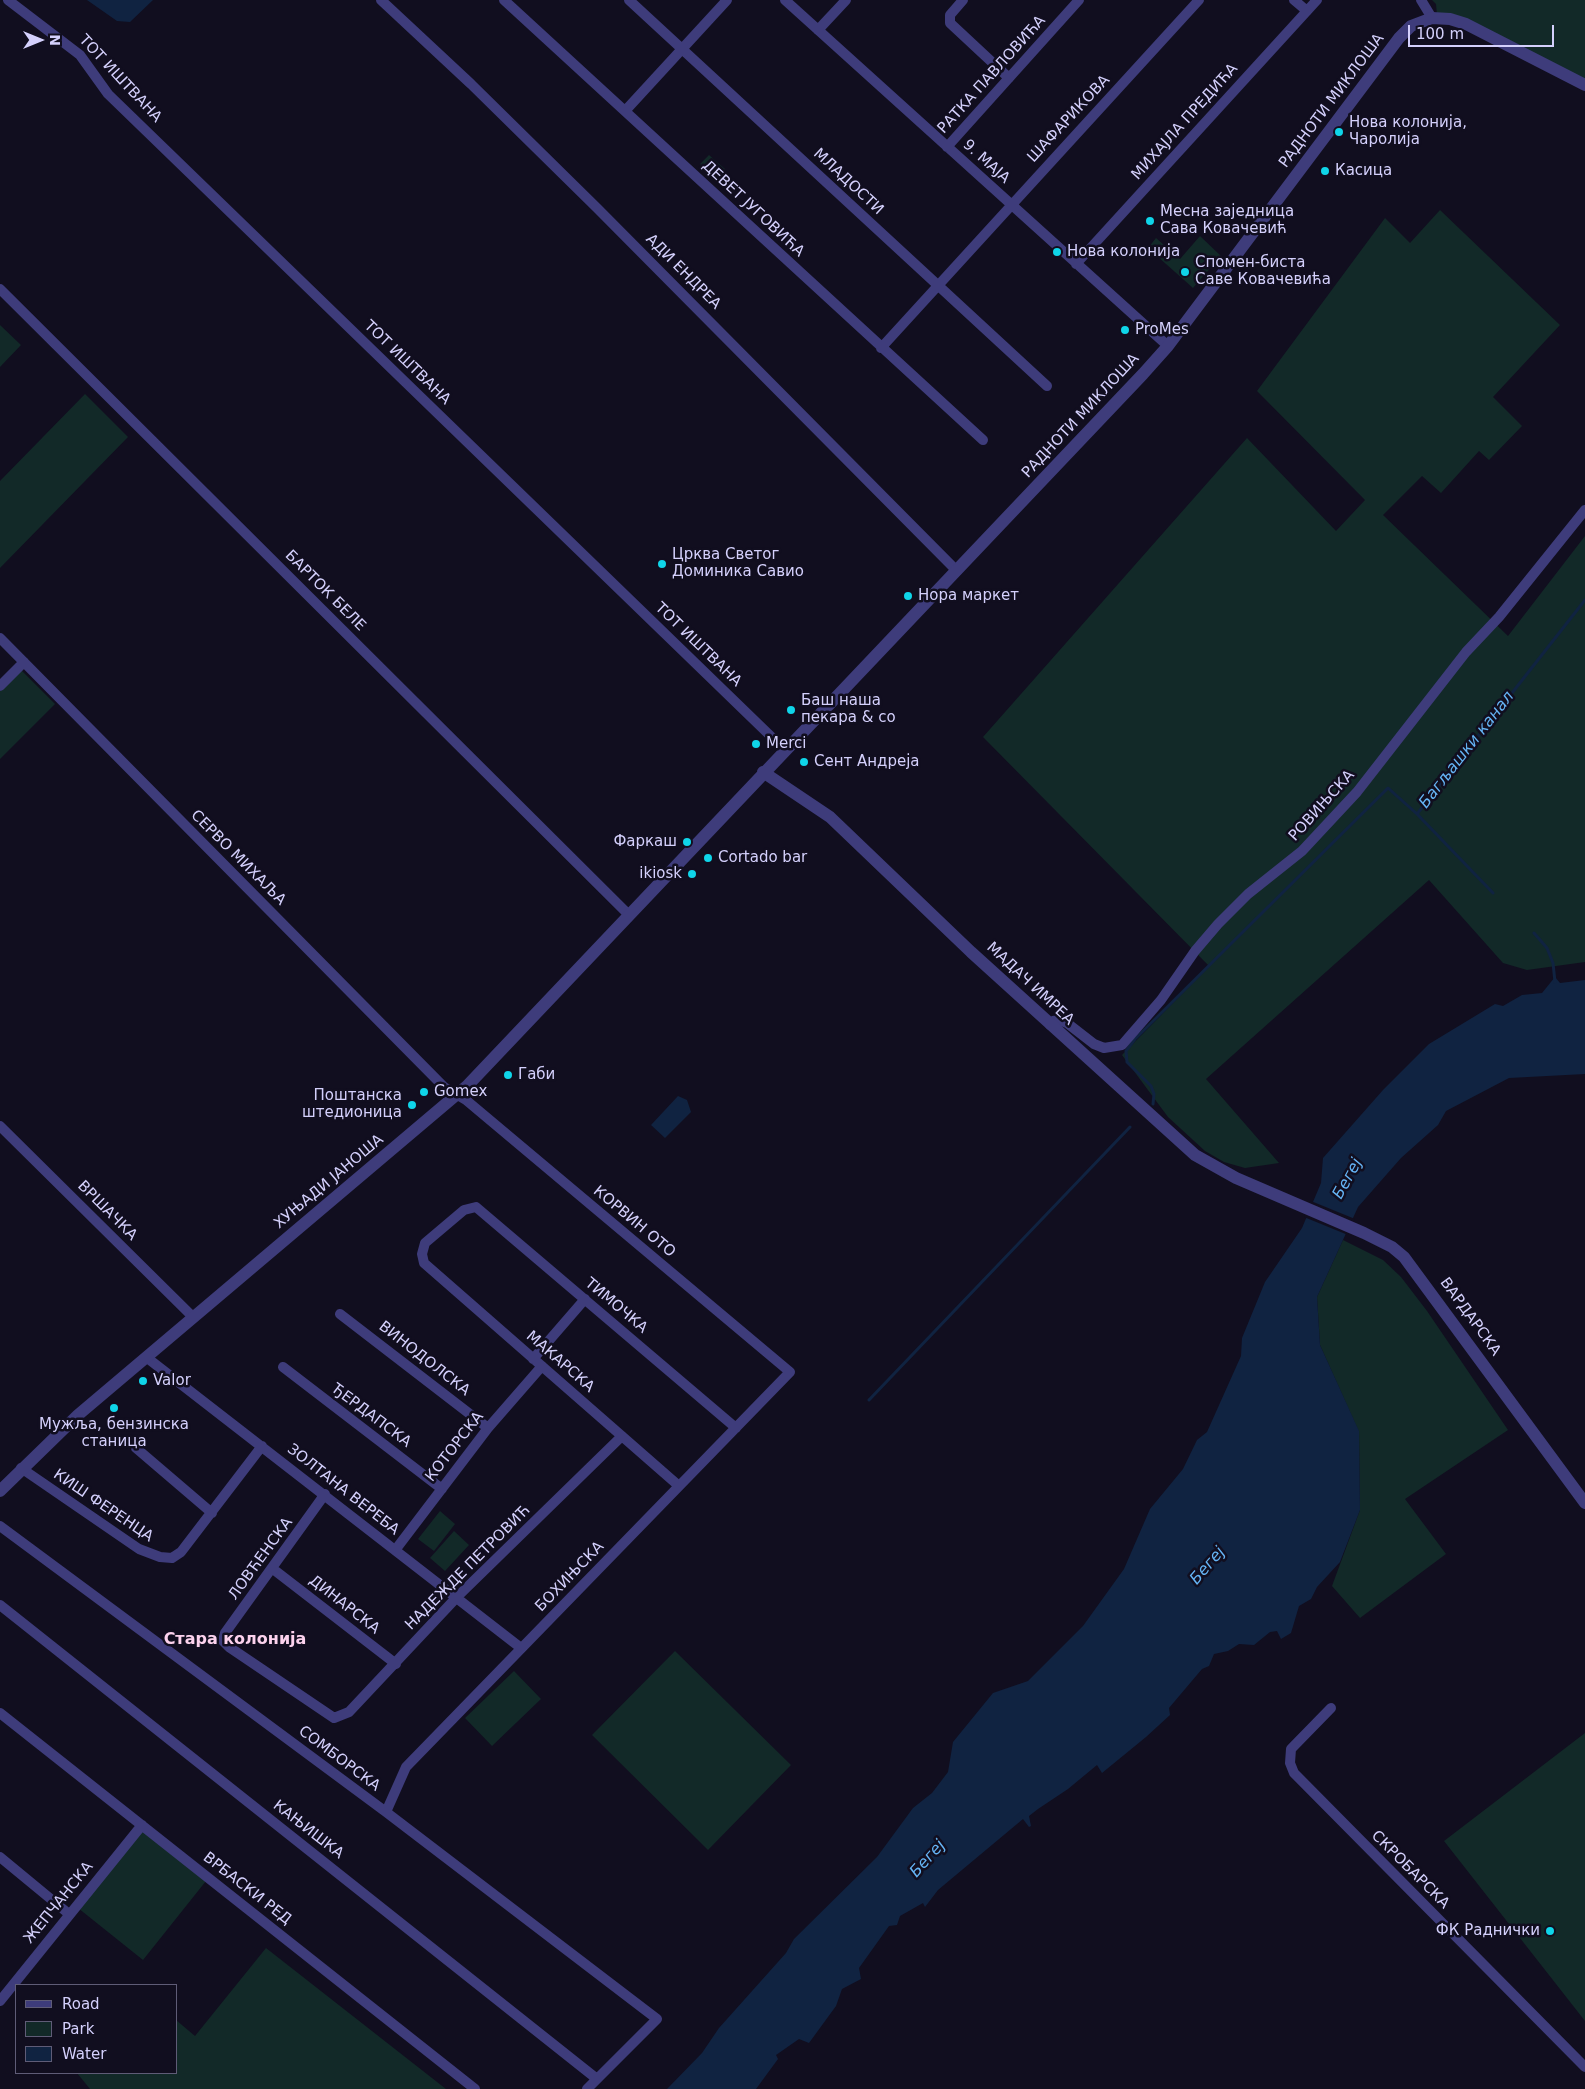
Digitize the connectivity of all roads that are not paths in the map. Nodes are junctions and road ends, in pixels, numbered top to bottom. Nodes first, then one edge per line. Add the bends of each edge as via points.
1 (8, 0) edge
2 (381, 0) edge
3 (504, 0) edge
4 (629, 0) edge
5 (726, 0) edge
6 (785, 0) edge
7 (846, 0) edge
8 (963, 0) edge
9 (1079, 0) edge
10 (1199, 0) edge
11 (1294, 0) edge
12 (1317, 0) edge
13 (1421, 0) edge
14 (1307, 11) junction
15 (1432, 18) junction
16 (818, 30) junction
17 (682, 49) junction
18 (1009, 78) junction
19 (1585, 85) edge
20 (625, 111) junction
21 (947, 148) junction
22 (1010, 205) junction
23 (1076, 264) junction
24 (938, 285) junction
25 (0, 289) edge
26 (1168, 346) junction
27 (881, 348) junction
28 (1047, 386) dead end
29 (983, 440) dead end
30 (1585, 510) edge
31 (957, 570) junction
32 (0, 638) edge
33 (24, 662) junction
34 (0, 686) edge
35 (785, 750) junction
36 (764, 772) junction
37 (629, 915) junction
38 (1050, 1025) junction
39 (458, 1096) junction
40 (0, 1126) edge
41 (1287, 1200) joint
42 (422, 1259) joint
43 (585, 1299) junction
44 (340, 1314) dead end
45 (193, 1317) junction
46 (146, 1357) junction
47 (533, 1358) junction
48 (542, 1366) junction
49 (283, 1367) dead end
50 (790, 1372) joint
51 (488, 1428) junction
52 (736, 1428) junction
53 (622, 1436) junction
54 (262, 1446) junction
55 (136, 1448) dead end
56 (21, 1468) junction
57 (679, 1486) junction
58 (442, 1489) junction
59 (0, 1491) edge
60 (325, 1494) junction
61 (1585, 1503) edge
62 (212, 1513) junction
63 (0, 1526) edge
64 (396, 1549) junction
65 (273, 1569) junction
66 (457, 1597) junction
67 (0, 1605) edge
68 (521, 1648) junction
69 (396, 1664) junction
70 (1331, 1708) dead end
71 (0, 1712) edge
72 (334, 1718) joint
73 (386, 1812) junction
74 (142, 1825) junction
75 (0, 1857) edge
76 (69, 1914) junction
77 (0, 1999) edge
78 (1585, 2068) edge
79 (597, 2079) junction
80 (475, 2089) edge
81 (587, 2089) edge

1 - 35 street, ТОТ ИШТВАНА via 80,55 108,94
2 - 31 street, АДИ ЕНДРЕА via 590,201
3 - 20 street, ДЕВЕТ ЈУГОВИЋА
4 - 17 street, МЛАДОСТИ
5 - 17 street
6 - 16 street, 9. МАЈА
7 - 16 street
8 - 18 street via 950,15 950,23
9 - 18 street, РАТКА ПАВЛОВИЋА
10 - 22 street, ШАФАРИКОВА
11 - 14 street
12 - 14 street, МИХАЈЛА ПРЕДИЋА
13 - 15 street
14 - 23 street, МИХАЈЛА ПРЕДИЋА
15 - 19 street via 1450,19 1478,29
15 - 26 street, РАДНОТИ МИКЛОША via 1411,26 1399,38
16 - 21 street, 9. МАЈА
17 - 20 street
17 - 24 street, МЛАДОСТИ
18 - 21 street, РАТКА ПАВЛОВИЋА
20 - 27 street, ДЕВЕТ ЈУГОВИЋА
21 - 22 street, 9. МАЈА
22 - 23 street, 9. МАЈА
22 - 24 street, ШАФАРИКОВА
23 - 26 street, 9. МАЈА
24 - 27 street, ШАФАРИКОВА
24 - 28 street, МЛАДОСТИ
25 - 37 street, БАРТОК БЕЛЕ
26 - 31 street, РАДНОТИ МИКЛОША
27 - 29 street, ДЕВЕТ ЈУГОВИЋА
30 - 38 street, РОВИЊСКА via 1466,652 1357,792 1292,860 1248,894 1218,924 1194,951 1161,1000 1122,1045 1104,1048 1067,1023 1059,1020
31 - 35 street, РАДНОТИ МИКЛОША
32 - 33 street, СЕРВО МИХАЉА
33 - 34 street
33 - 39 street, СЕРВО МИХАЉА via 444,1087
35 - 36 street, ХУЊАДИ ЈАНОША
36 - 37 street, ХУЊАДИ ЈАНОША
36 - 38 street, МАДАЧ ИМРЕА via 830,817
37 - 39 street, ХУЊАДИ ЈАНОША
38 - 41 street, МАДАЧ ИМРЕА via 1194,1155
39 - 45 street, ХУЊАДИ ЈАНОША
39 - 50 street, КОРВИН ОТО
40 - 45 street, ВРШАЧКА
41 - 61 street, ВАРДАРСКА via 1392,1247 1414,1269
42 - 43 street, ТИМОЧКА via 425,1243 464,1210 476,1207
42 - 47 street, МАКАРСКА
43 - 47 street
43 - 52 street, ТИМОЧКА
44 - 51 street, ВИНОДОЛСКА
45 - 46 street, ХУЊАДИ ЈАНОША
46 - 54 street, ЗОЛТАНА ВЕРЕБА
46 - 56 street, ХУЊАДИ ЈАНОША
47 - 48 street, МАКАРСКА
48 - 51 street, КОТОРСКА
48 - 53 street, МАКАРСКА
49 - 58 street, ЂЕРДАПСКА
50 - 52 street, БОХИЊСКА
51 - 58 street, КОТОРСКА
52 - 57 street, БОХИЊСКА
53 - 57 street, МАКАРСКА
53 - 66 street, НАДЕЖДЕ ПЕТРОВИЋ
54 - 60 street, ЗОЛТАНА ВЕРЕБА
54 - 62 street
55 - 62 street
56 - 59 street, ХУЊАДИ ЈАНОША
56 - 62 street, КИШ ФЕРЕНЦА via 138,1549 160,1558 172,1558 181,1552
57 - 68 street, БОХИЊСКА
58 - 64 street, КОТОРСКА
60 - 64 street, ЗОЛТАНА ВЕРЕБА
60 - 65 street, ЛОВЋЕНСКА
63 - 73 street, СОМБОРСКА
64 - 66 street, ЗОЛТАНА ВЕРЕБА
65 - 69 street, ДИНАРСКА
65 - 72 street, ЛОВЋЕНСКА via 225,1633 223,1641
66 - 68 street, ЗОЛТАНА ВЕРЕБА
66 - 69 street, НАДЕЖДЕ ПЕТРОВИЋ
67 - 79 street, КАЊИШКА
68 - 73 street, БОХИЊСКА via 406,1767
69 - 72 street, НАДЕЖДЕ ПЕТРОВИЋ via 349,1712
70 - 78 street, СКРОБАРСКА via 1291,1749 1290,1763 1294,1774
71 - 74 street, ВРБАСКИ РЕД
73 - 79 street, СОМБОРСКА via 657,2020
74 - 76 street, ЖЕПЧАНСКА
74 - 80 street, ВРБАСКИ РЕД
75 - 76 street
76 - 77 street, ЖЕПЧАНСКА
79 - 81 street

